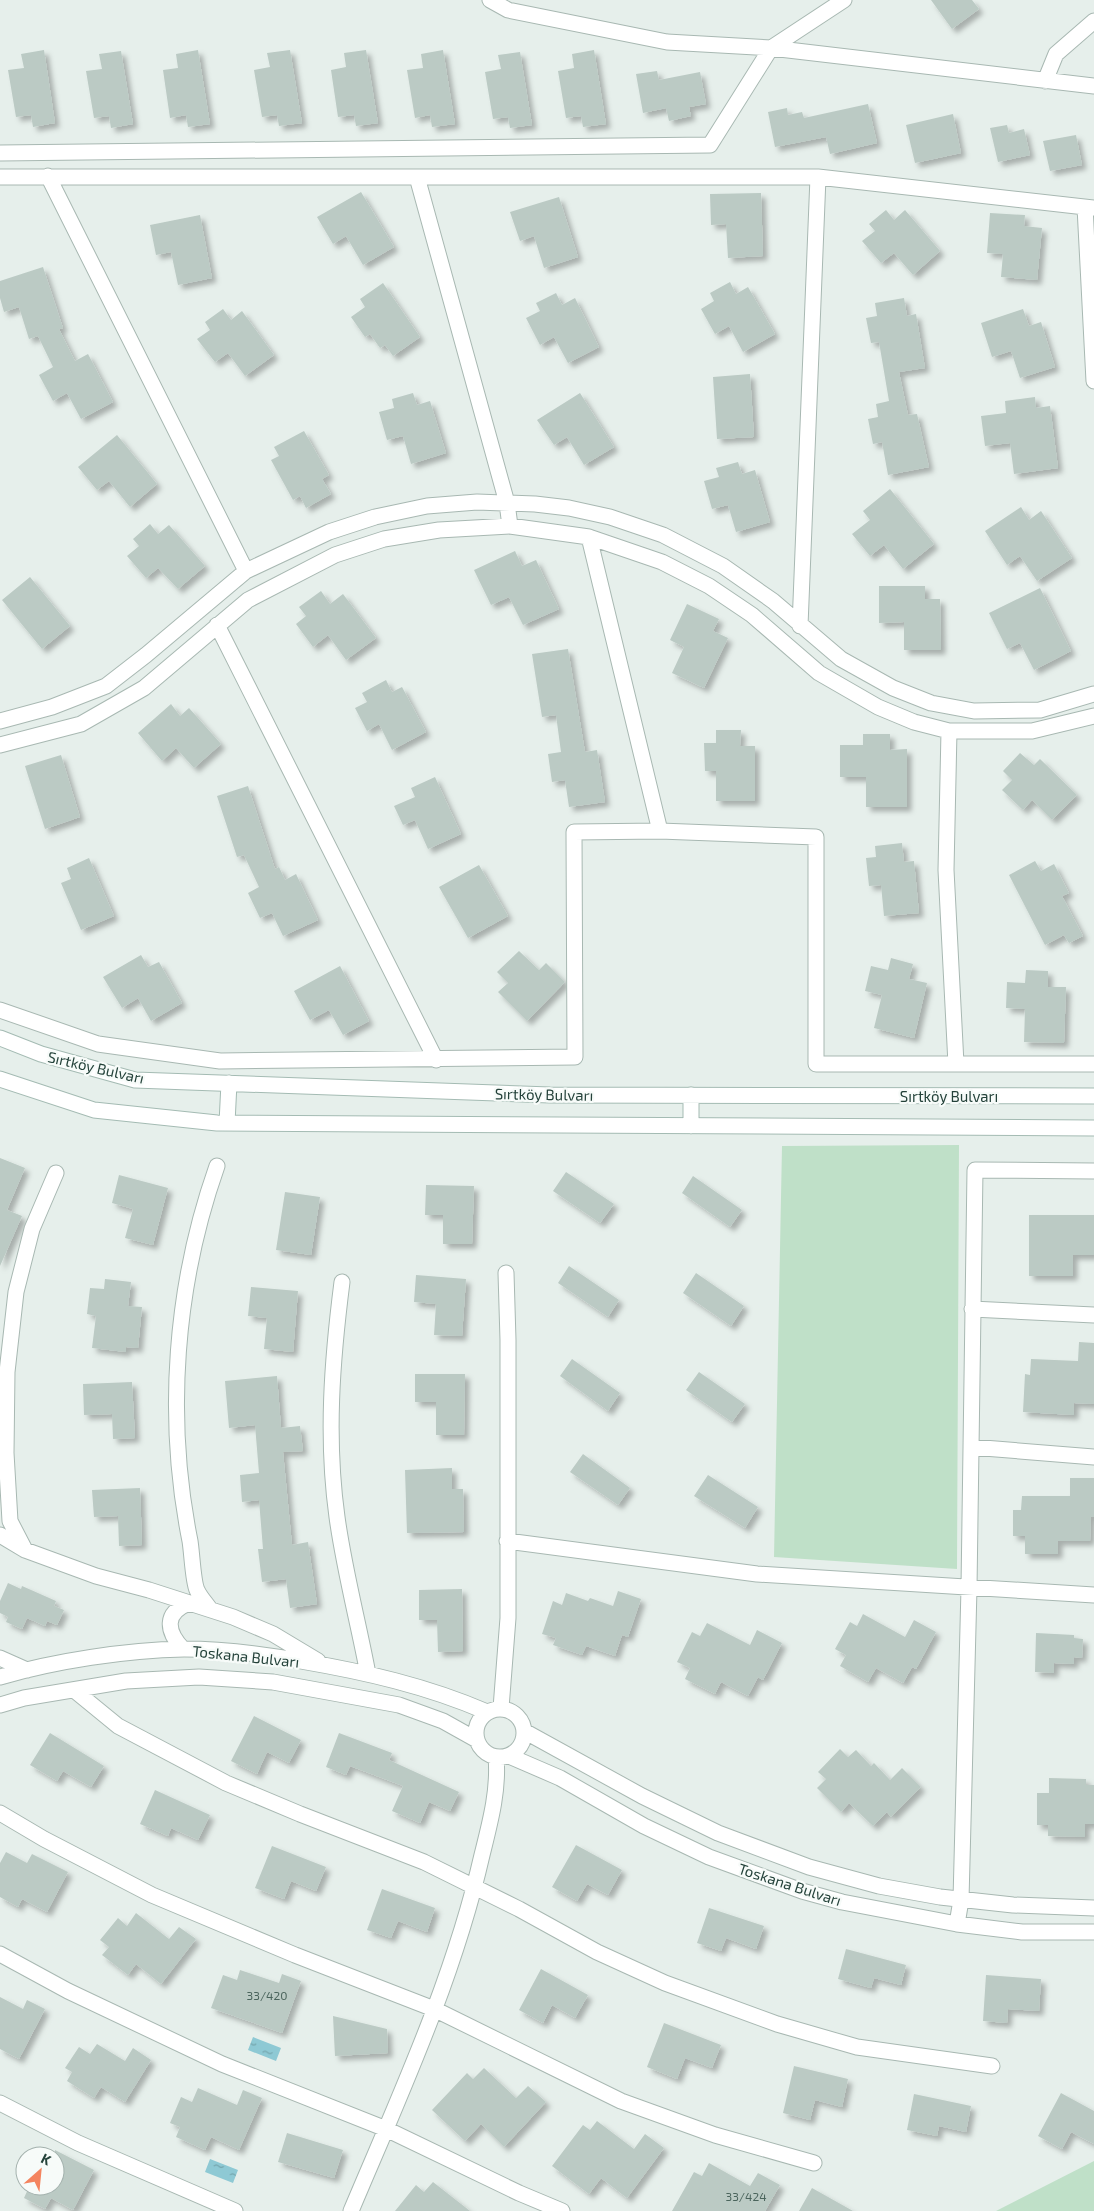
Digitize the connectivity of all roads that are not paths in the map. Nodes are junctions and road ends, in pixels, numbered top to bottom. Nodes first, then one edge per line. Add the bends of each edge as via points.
1 (490, 0) edge
2 (844, 0) edge
3 (1094, 21) edge
4 (771, 48) junction
5 (1045, 81) junction
6 (1094, 86) edge
7 (0, 153) edge
8 (48, 176) junction
9 (0, 177) edge
10 (417, 177) junction
11 (818, 177) junction
12 (1090, 207) edge
13 (1094, 381) edge
14 (506, 503) junction
15 (510, 526) junction
16 (589, 537) junction
17 (246, 571) junction
18 (217, 625) junction
19 (800, 626) junction
20 (1094, 694) edge
21 (1094, 716) edge
22 (0, 721) edge
23 (949, 731) junction
24 (0, 745) edge
25 (660, 831) junction
26 (0, 1010) edge
27 (0, 1038) edge
28 (436, 1060) junction
29 (956, 1064) junction
30 (1094, 1064) edge
31 (0, 1079) edge
32 (229, 1083) junction
33 (691, 1095) junction
34 (1094, 1096) edge
35 (227, 1123) junction
36 (691, 1126) junction
37 (1094, 1128) edge
38 (216, 1166) dead end
39 (1094, 1170) edge
40 (56, 1173) dead end
41 (506, 1273) dead end
42 (342, 1282) dead end
43 (972, 1308) junction
44 (1094, 1315) edge
45 (971, 1448) junction
46 (1094, 1456) edge
47 (0, 1534) edge
48 (507, 1541) junction
49 (25, 1550) junction
50 (969, 1588) junction
51 (1094, 1595) edge
52 (190, 1603) junction
53 (210, 1609) junction
54 (183, 1649) junction
55 (0, 1658) edge
56 (326, 1665) junction
57 (27, 1670) junction
58 (368, 1674) junction
59 (0, 1677) edge
60 (74, 1690) junction
61 (0, 1705) edge
62 (494, 1710) junction
63 (524, 1731) junction
64 (476, 1740) junction
65 (502, 1757) junction
66 (0, 1813) edge
67 (475, 1887) junction
68 (962, 1900) junction
69 (1094, 1908) edge
70 (957, 1924) junction
71 (1094, 1932) edge
72 (0, 1954) edge
73 (434, 2009) junction
74 (992, 2066) dead end
75 (0, 2103) edge
76 (386, 2129) junction
77 (814, 2163) dead end
78 (235, 2211) edge
79 (351, 2211) edge
80 (562, 2211) edge

1 - 4 street via 508,10 667,42
2 - 4 street
3 - 5 street via 1056,54
4 - 5 street
4 - 7 street via 710,145
5 - 6 street
8 - 9 street
8 - 10 street
8 - 17 street
10 - 11 street
10 - 14 street
11 - 12 street
11 - 19 street
12 - 13 street
14 - 15 street
14 - 17 street via 427,506 375,517 328,532
14 - 19 street via 569,508 610,517 663,535 723,566 773,601
15 - 16 street
15 - 18 street via 438,530 384,539 335,555 248,600
16 - 23 street via 662,562 709,586 752,615 819,674 878,707 914,722
16 - 25 street
17 - 22 street via 106,686 52,707
18 - 24 street via 144,688 81,724
18 - 28 street
19 - 20 street via 841,659 893,688 931,703 974,711 1040,710
21 - 23 street via 1032,731
23 - 29 street via 946,870
25 - 28 street via 574,832 575,1057
25 - 29 street via 816,837 816,1064
26 - 28 street via 98,1044 220,1061
27 - 32 street, Sırtköy Bulvarı via 41,1054 135,1080
29 - 30 street
31 - 35 street, Sırtköy Bulvarı via 94,1110
32 - 33 street, Sırtköy Bulvarı via 550,1095
32 - 35 street
33 - 34 street, Sırtköy Bulvarı
33 - 36 street
35 - 36 street, Sırtköy Bulvarı
36 - 37 street, Sırtköy Bulvarı
38 - 53 street via 189,1259 181,1322 176,1428 196,1589
39 - 43 street via 975,1170
40 - 49 street via 32,1229 16,1292 7,1372 6,1453 10,1521
41 - 48 street
42 - 58 street via 330,1390 333,1480 338,1526
43 - 44 street
43 - 45 street
45 - 46 street
45 - 50 street
47 - 49 street
48 - 50 street via 757,1574
48 - 62 street via 508,1618
49 - 52 street via 96,1576
50 - 51 street
50 - 68 street
52 - 53 street
52 - 54 street via 177,1608 171,1617 170,1630
53 - 56 street via 273,1634
54 - 56 street, Toskana Bulvarı via 270,1656
54 - 57 street, Toskana Bulvarı via 111,1655
55 - 57 street
56 - 58 street, Toskana Bulvarı
57 - 59 street, Toskana Bulvarı
58 - 62 street, Toskana Bulvarı
60 - 61 street, Toskana Bulvarı
60 - 64 street, Toskana Bulvarı via 126,1681 193,1678 273,1682 399,1705 443,1721
60 - 67 street via 118,1726 226,1783 424,1862
62 - 63 street, Toskana Bulvarı via 511,1711 518,1716
62 - 64 street via 477,1724
63 - 65 street via 521,1746
63 - 68 street, Toskana Bulvarı via 642,1796 718,1832 809,1867 879,1886
64 - 65 street, Toskana Bulvarı via 486,1753
65 - 67 street
65 - 70 street, Toskana Bulvarı via 560,1778 644,1826 709,1857 842,1902
66 - 73 street via 152,1895
67 - 73 street
67 - 74 street via 614,1960 777,2024 857,2047
68 - 69 street, Toskana Bulvarı
68 - 70 street
70 - 71 street, Toskana Bulvarı via 1022,1932
72 - 76 street via 68,1991 222,2064
73 - 76 street
73 - 77 street via 621,2101 715,2135
75 - 78 street via 78,2143
76 - 79 street
76 - 80 street via 519,2194

